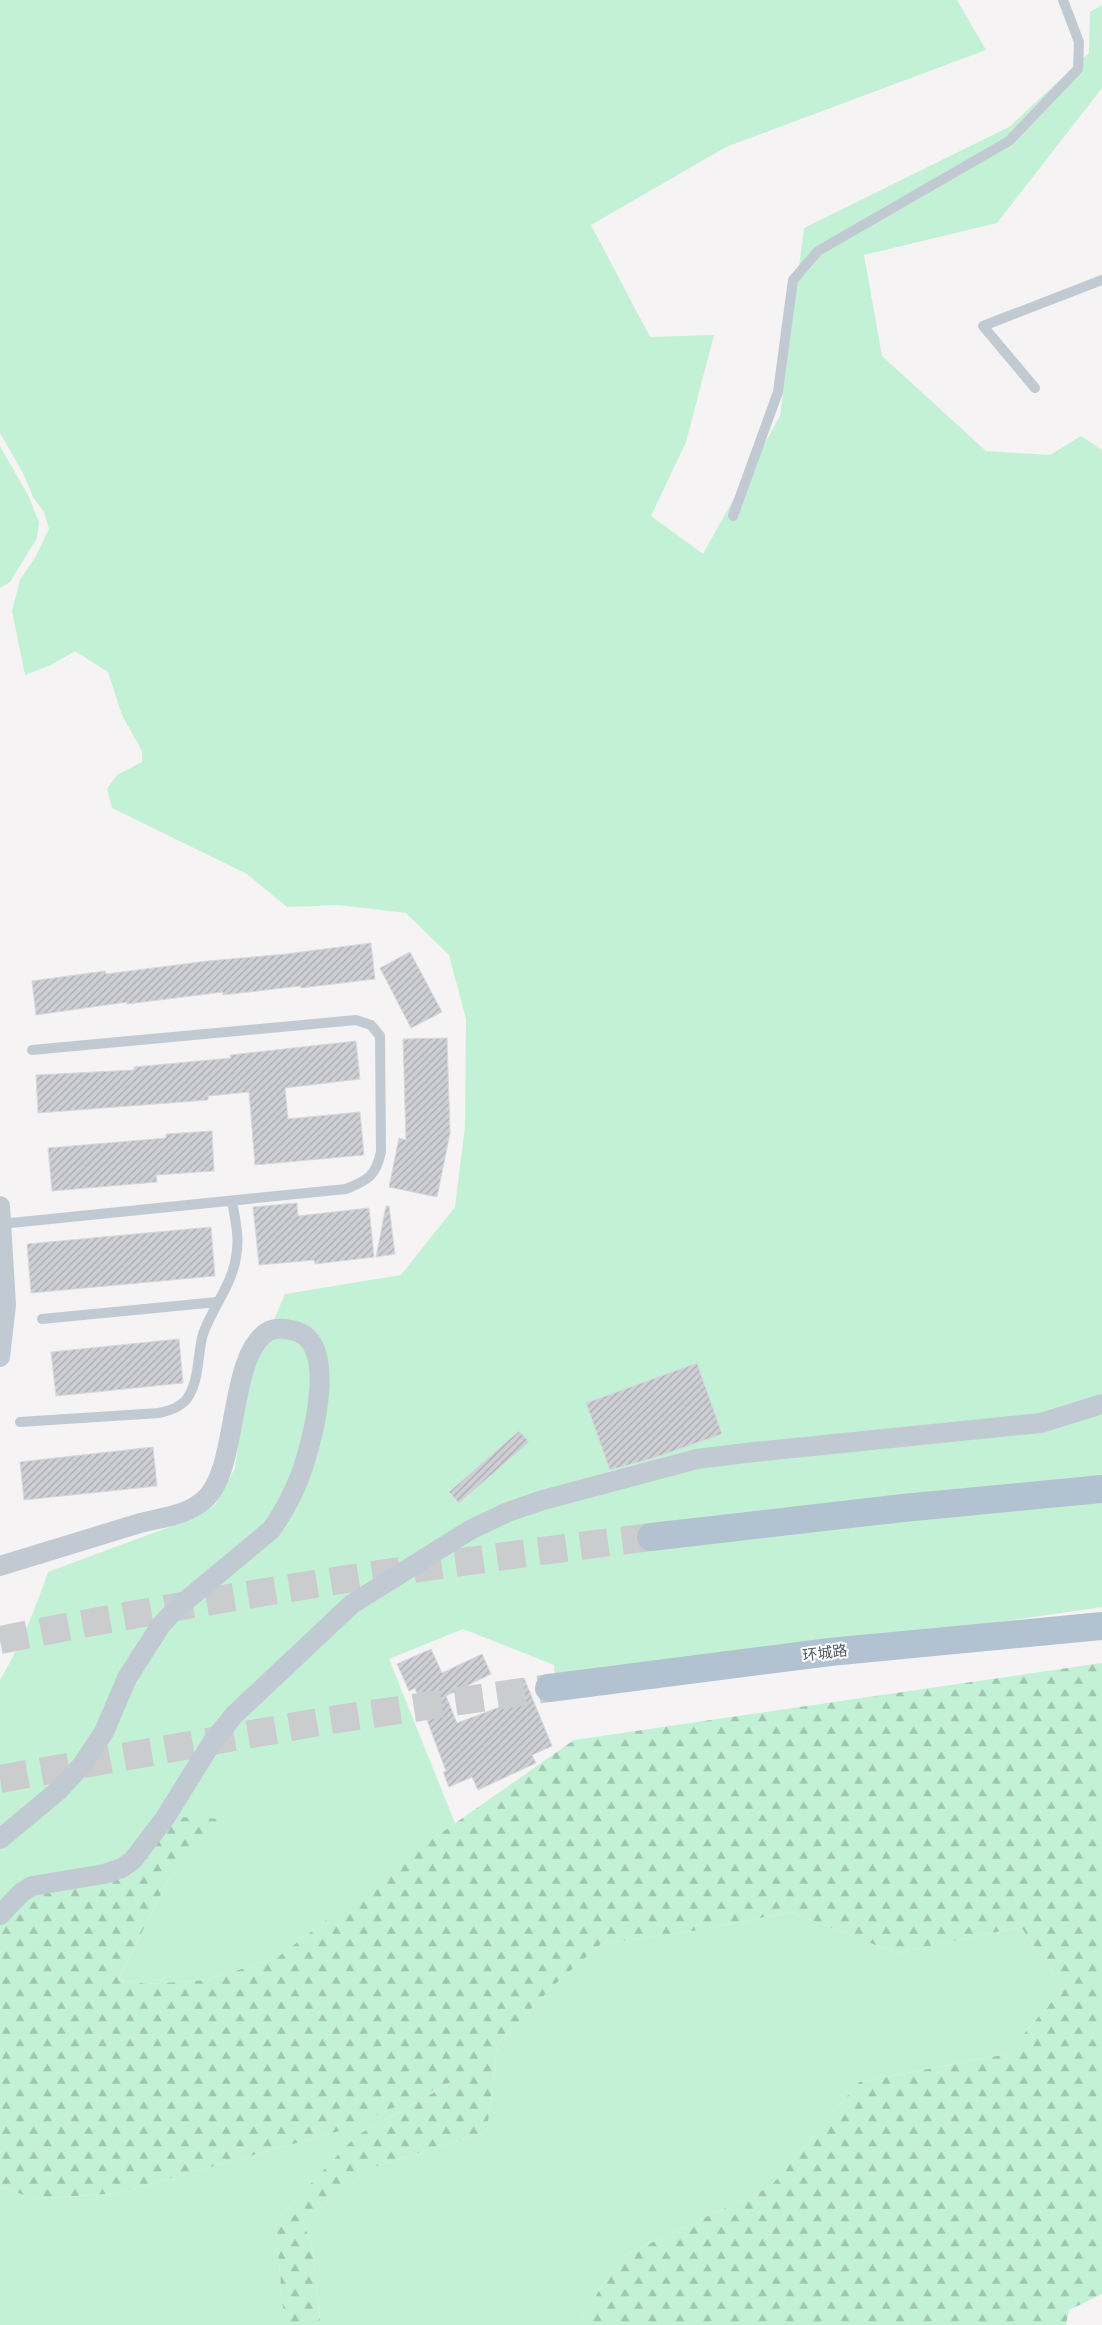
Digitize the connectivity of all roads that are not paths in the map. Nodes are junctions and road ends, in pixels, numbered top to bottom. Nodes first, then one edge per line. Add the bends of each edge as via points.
1 (1063, 0) edge
2 (1102, 280) edge
3 (1035, 388) dead end
4 (733, 516) dead end
5 (32, 1050) dead end
6 (232, 1201) junction
7 (1, 1217) edge
8 (217, 1302) junction
9 (42, 1319) dead end
10 (0, 1357) edge
11 (1102, 1404) edge
12 (20, 1422) dead end
13 (1102, 1490) edge
14 (650, 1537) tunnel mouth
15 (0, 1566) edge
16 (1102, 1626) edge
17 (549, 1688) tunnel mouth
18 (0, 1839) edge
19 (0, 1915) edge

1 - 4 lane via 1079,42 1078,69 1009,141 818,251 793,280 778,392
2 - 3 lane via 983,326
5 - 6 lane via 340,1020 356,1020 375,1029 380,1036 381,1047 381,1152 373,1174 346,1189
6 - 7 lane
6 - 8 lane via 238,1239 237,1257
7 - 10 street via 6,1304
8 - 9 lane
8 - 12 lane via 203,1336 192,1391 179,1406 159,1414
11 - 19 street via 1041,1423 697,1460 508,1512 470,1530 352,1604 234,1715 133,1860 104,1874 32,1886
13 - 14 main road via 903,1508
15 - 18 street via 140,1523 182,1514 204,1500 218,1479 241,1380 257,1343 266,1332 282,1328 302,1333 309,1340 318,1360 317,1406 300,1476 280,1518 272,1530 177,1608 161,1625 127,1678 104,1732 82,1765 59,1790
16 - 17 main road, 环城路 via 830,1652

